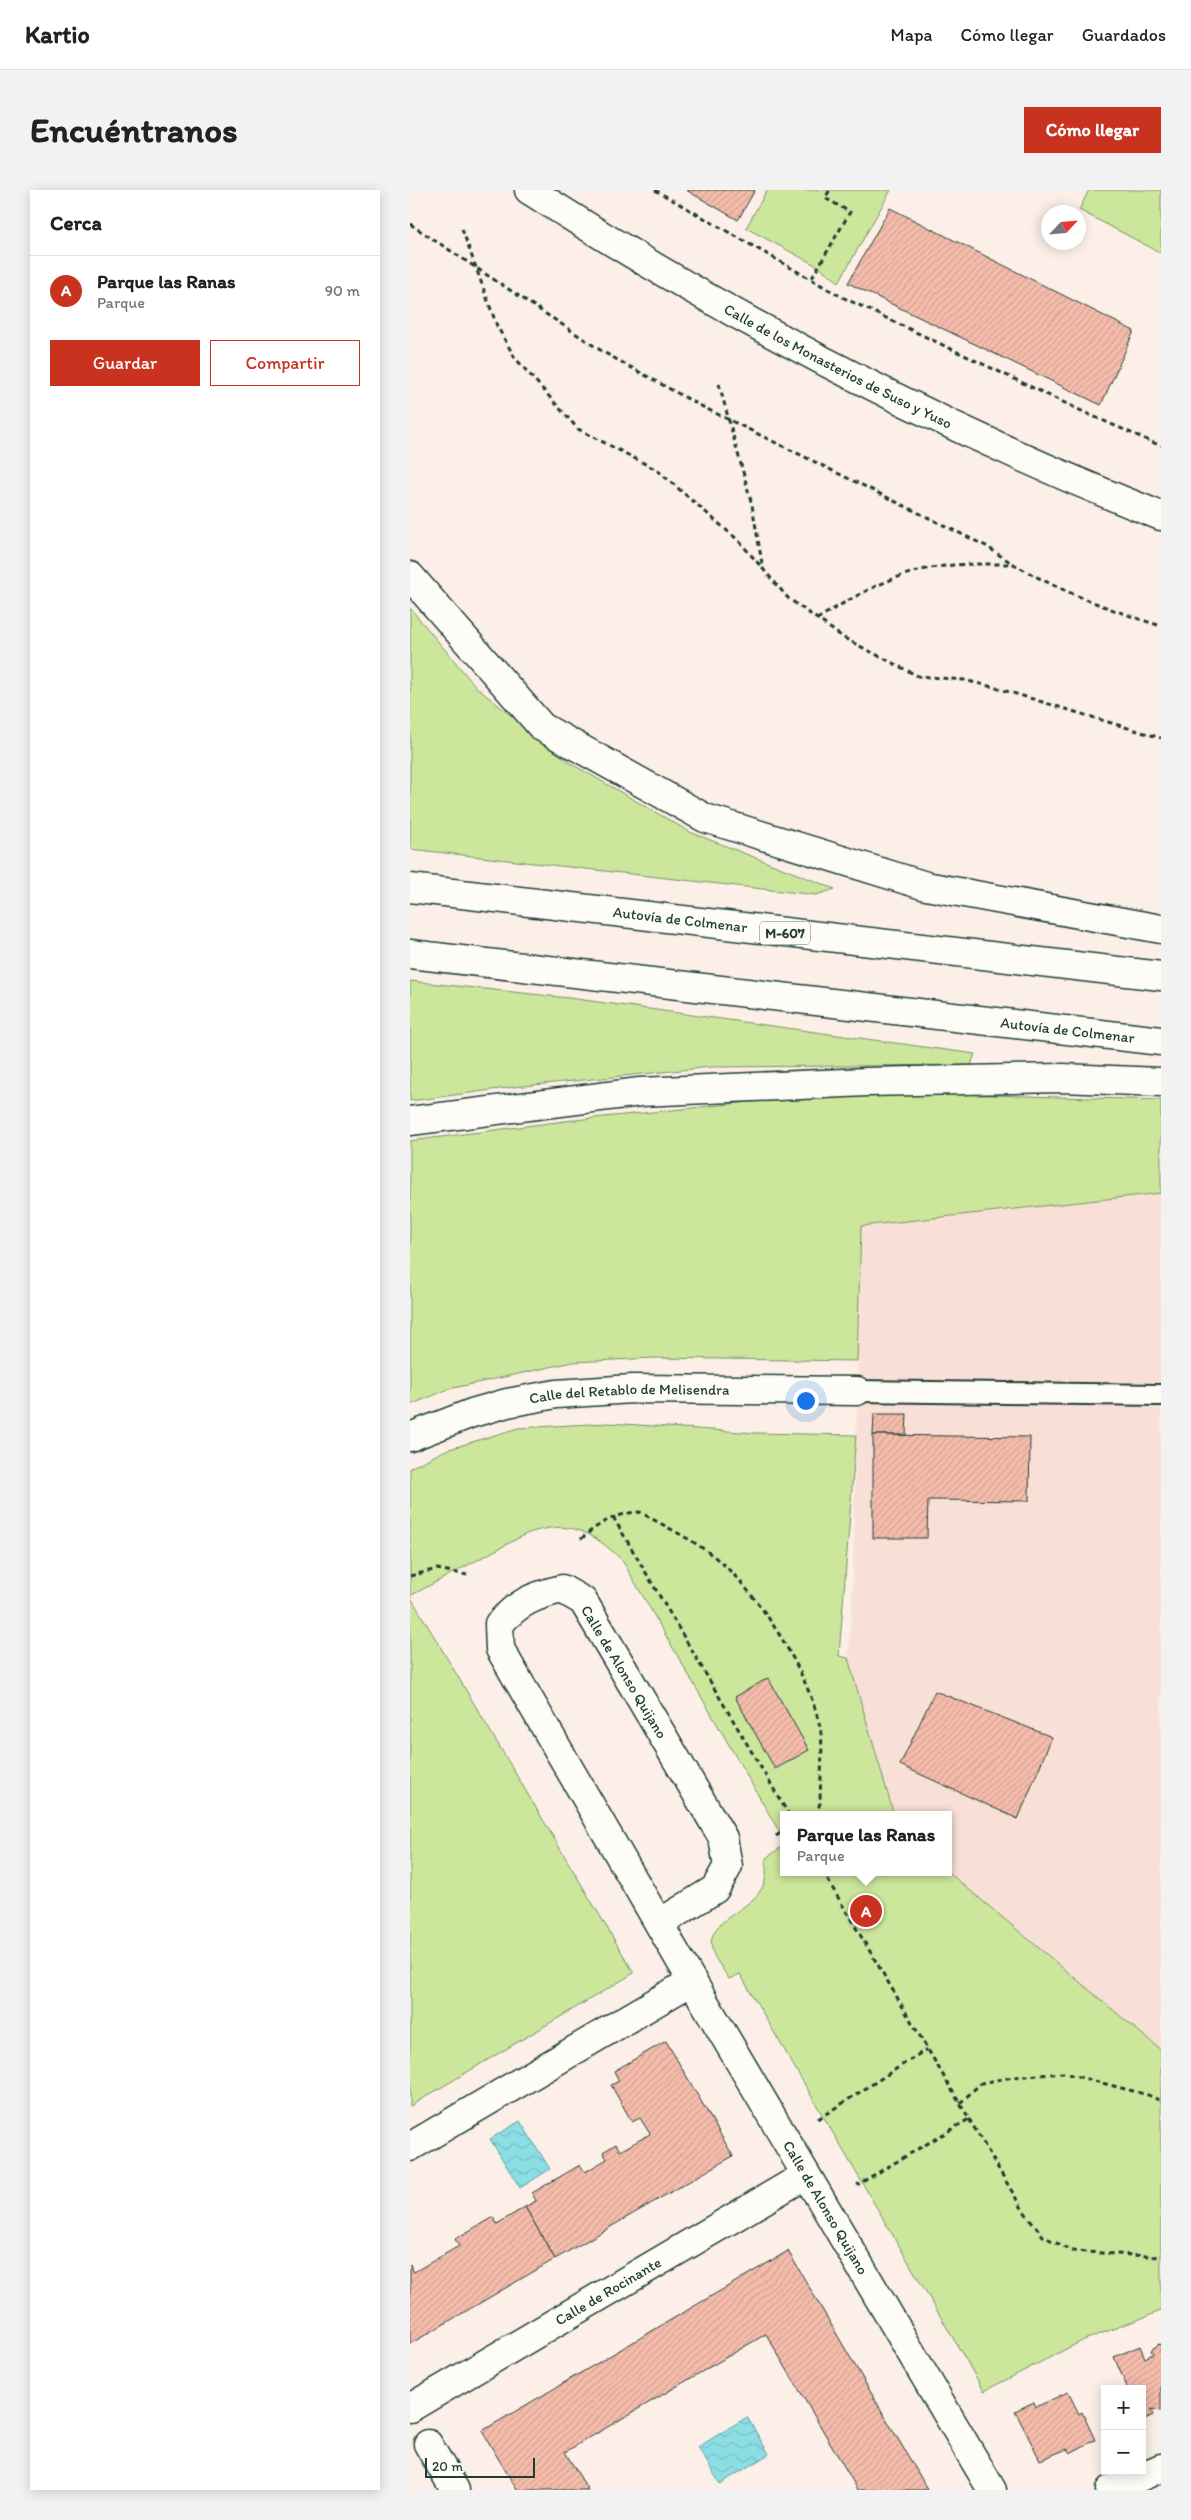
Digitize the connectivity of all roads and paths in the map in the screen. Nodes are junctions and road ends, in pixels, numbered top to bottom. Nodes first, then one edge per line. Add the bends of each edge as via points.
1 (529, 190) edge
2 (655, 190) edge
3 (830, 190) edge
4 (410, 224) edge
5 (462, 229) dead end
6 (476, 268) junction
7 (812, 278) junction
8 (720, 384) dead end
9 (729, 419) junction
10 (1161, 446) edge
11 (1161, 516) edge
12 (1011, 564) junction
13 (763, 570) junction
14 (410, 576) edge
15 (817, 619) junction
16 (1161, 626) edge
17 (1161, 738) edge
18 (410, 888) edge
19 (1161, 929) edge
20 (410, 954) edge
21 (1161, 976) edge
22 (1161, 1042) edge
23 (1161, 1082) edge
24 (410, 1121) edge
25 (857, 1391) joint
26 (1161, 1395) edge
27 (410, 1437) edge
28 (613, 1517) junction
29 (581, 1539) dead end
30 (467, 1575) dead end
31 (410, 1576) edge
32 (787, 1811) edge
33 (817, 1811) edge
34 (780, 1834) edge
35 (776, 1836) dead end
36 (825, 1876) edge
37 (660, 1923) junction
38 (692, 1980) junction
39 (927, 2049) junction
40 (1161, 2101) edge
41 (960, 2104) junction
42 (969, 2118) junction
43 (818, 2119) dead end
44 (410, 2147) edge
45 (806, 2175) junction
46 (857, 2185) dead end
47 (1161, 2257) edge
48 (410, 2408) edge
49 (428, 2444) dead end
50 (1161, 2468) edge
51 (455, 2490) edge
52 (992, 2490) edge
53 (1110, 2490) edge

1 - 11 main road, Calle de los Monasterios de Suso y Yuso via 752,324 982,440
2 - 7 path
3 - 7 path via 825,198 850,212
4 - 6 path
5 - 6 path
6 - 9 path via 605,354
6 - 13 path via 497,326 515,358 578,429 657,470 739,541
7 - 10 path via 842,297 1052,398
8 - 9 path
9 - 12 path via 988,546
9 - 13 path via 752,505
12 - 15 path via 966,564 922,570 867,589
12 - 16 path via 1117,612
13 - 15 path via 788,598
14 - 19 main road via 542,727 705,818 926,886
15 - 17 path via 844,638 918,676 964,680 993,687
18 - 21 main road, Autovía de Colmenar / M-607
20 - 22 main road, Autovía de Colmenar
23 - 24 main road via 1053,1078 640,1092
25 - 26 lane
25 - 27 main road, Calle del Retablo de Melisendra via 632,1389 556,1394 490,1408
28 - 29 path
28 - 32 path
28 - 33 path via 640,1512 713,1555 747,1588 778,1633 802,1677 820,1728
30 - 31 path via 436,1569
34 - 35 path
36 - 39 path
37 - 37 main road, Calle de Alonso Quijano via 716,1889 728,1866 724,1838 583,1601 562,1589 535,1595 514,1607 499,1624 500,1649
37 - 38 main road, Calle de Alonso Quijano
38 - 44 main road
38 - 45 main road, Calle de Alonso Quijano
39 - 41 path
39 - 43 path
40 - 41 path via 1064,2073 981,2083
41 - 42 path
42 - 46 path
42 - 47 path via 1024,2210 1044,2236 1072,2251
45 - 48 main road, Calle de Rocinante
45 - 52 main road, Calle de Alonso Quijano
49 - 51 main road
50 - 53 main road

